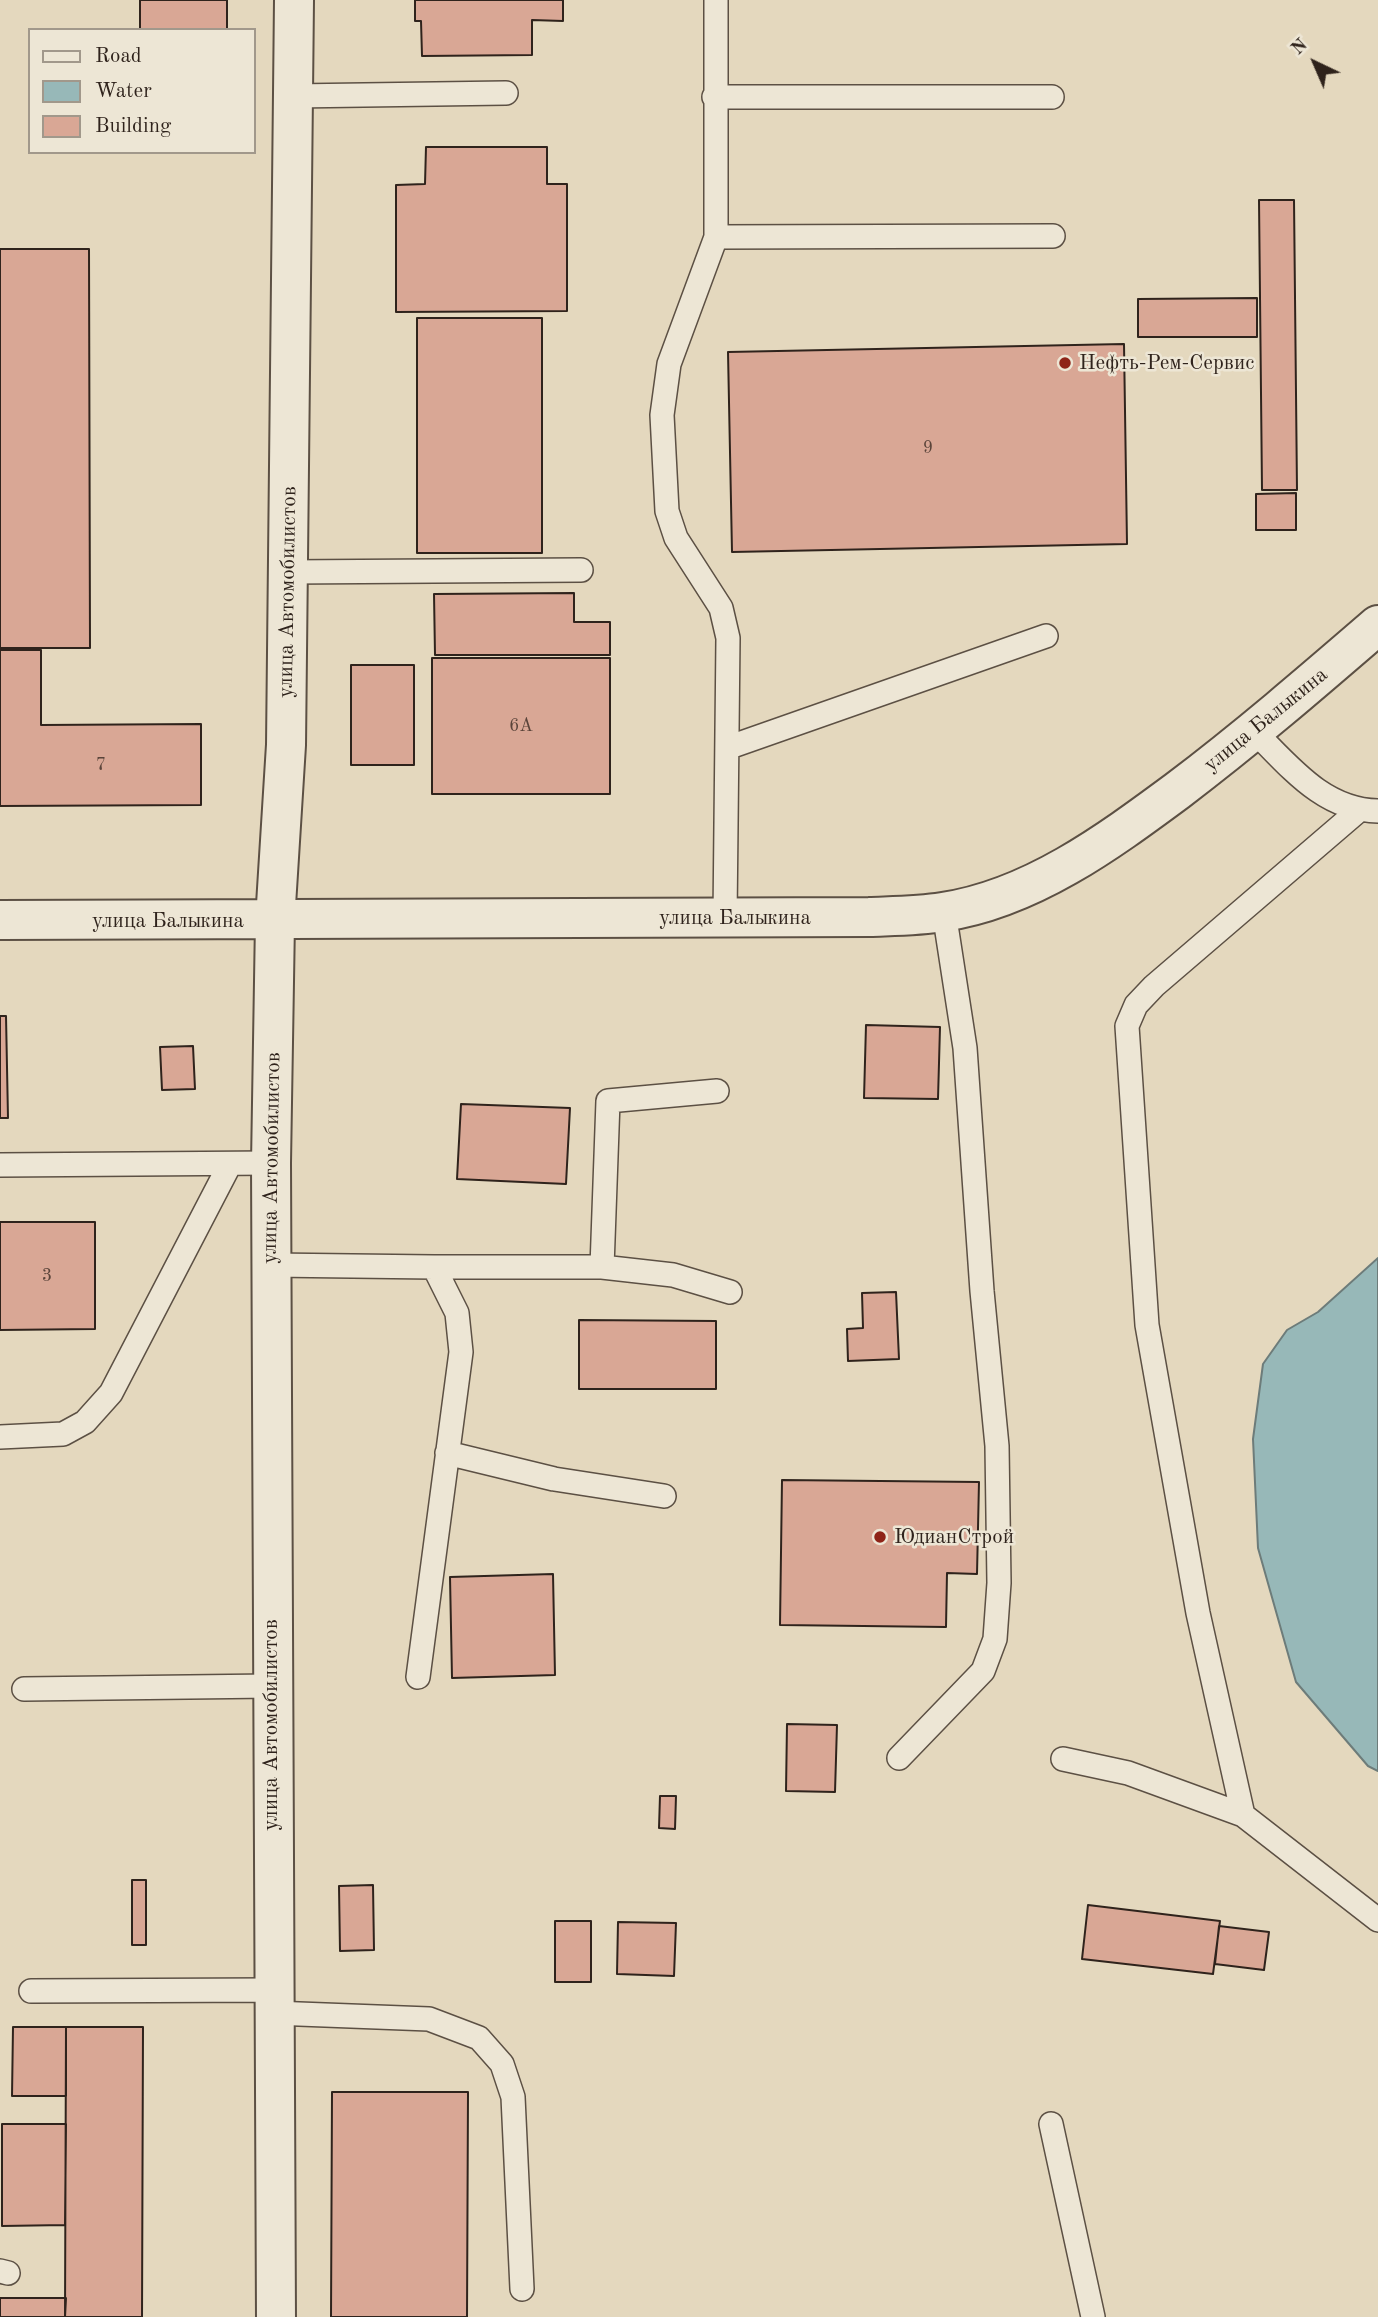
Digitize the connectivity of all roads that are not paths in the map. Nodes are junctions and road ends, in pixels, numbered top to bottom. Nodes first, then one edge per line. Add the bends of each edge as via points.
1 (294, 0) edge
2 (716, 0) edge
3 (506, 93) dead end
4 (293, 96) junction
5 (714, 97) junction
6 (1052, 97) dead end
7 (1053, 236) dead end
8 (716, 237) junction
9 (581, 570) dead end
10 (288, 572) junction
11 (1378, 625) edge
12 (1046, 636) dead end
13 (1255, 732) junction
14 (727, 748) junction
15 (1368, 811) edge
16 (944, 912) junction
17 (725, 918) junction
18 (0, 920) edge
19 (275, 921) junction
20 (717, 1091) dead end
21 (271, 1163) junction
22 (230, 1164) junction
23 (0, 1165) edge
24 (271, 1265) junction
25 (434, 1267) junction
26 (602, 1267) junction
27 (730, 1292) dead end
28 (0, 1437) edge
29 (447, 1453) junction
30 (664, 1496) dead end
31 (418, 1677) dead end
32 (271, 1686) junction
33 (24, 1689) dead end
34 (899, 1758) dead end
35 (1063, 1759) dead end
36 (1243, 1815) junction
37 (1378, 1920) edge
38 (31, 1991) dead end
39 (273, 2002) junction
40 (1051, 2124) dead end
41 (522, 2289) dead end
42 (276, 2317) edge
43 (1093, 2317) edge

1 - 4 street, улица Автомобилистов
2 - 5 lane
3 - 4 lane
4 - 10 street, улица Автомобилистов
5 - 6 lane
5 - 8 lane
7 - 8 lane
8 - 14 lane via 669,365 662,415 667,511 676,538 721,608 728,638
9 - 10 lane
10 - 19 street, улица Автомобилистов via 286,745
11 - 13 street, улица Балыкина
12 - 14 lane
13 - 15 lane via 1305,782 1334,803
13 - 16 street, улица Балыкина via 1082,858 984,902
14 - 17 lane
15 - 36 lane via 1154,986 1136,1005 1127,1026 1147,1325 1198,1613
16 - 17 street, улица Балыкина
16 - 34 lane via 965,1048 997,1446 999,1583 995,1639 983,1671
17 - 19 street, улица Балыкина
18 - 19 street, улица Балыкина
19 - 21 street, улица Автомобилистов
20 - 26 lane via 608,1101
21 - 22 lane
21 - 24 street, улица Автомобилистов
22 - 23 lane
22 - 28 lane via 111,1393 85,1422 63,1434
24 - 25 lane
24 - 32 street, улица Автомобилистов
25 - 26 lane
25 - 29 lane via 457,1313 461,1352
26 - 27 lane via 673,1275
29 - 30 lane via 554,1479
29 - 31 lane
32 - 33 lane
32 - 39 street, улица Автомобилистов
35 - 36 lane via 1128,1773
36 - 37 lane
38 - 39 lane
39 - 41 lane via 429,2019 479,2038 502,2064 513,2097
39 - 42 street, улица Автомобилистов
40 - 43 lane

